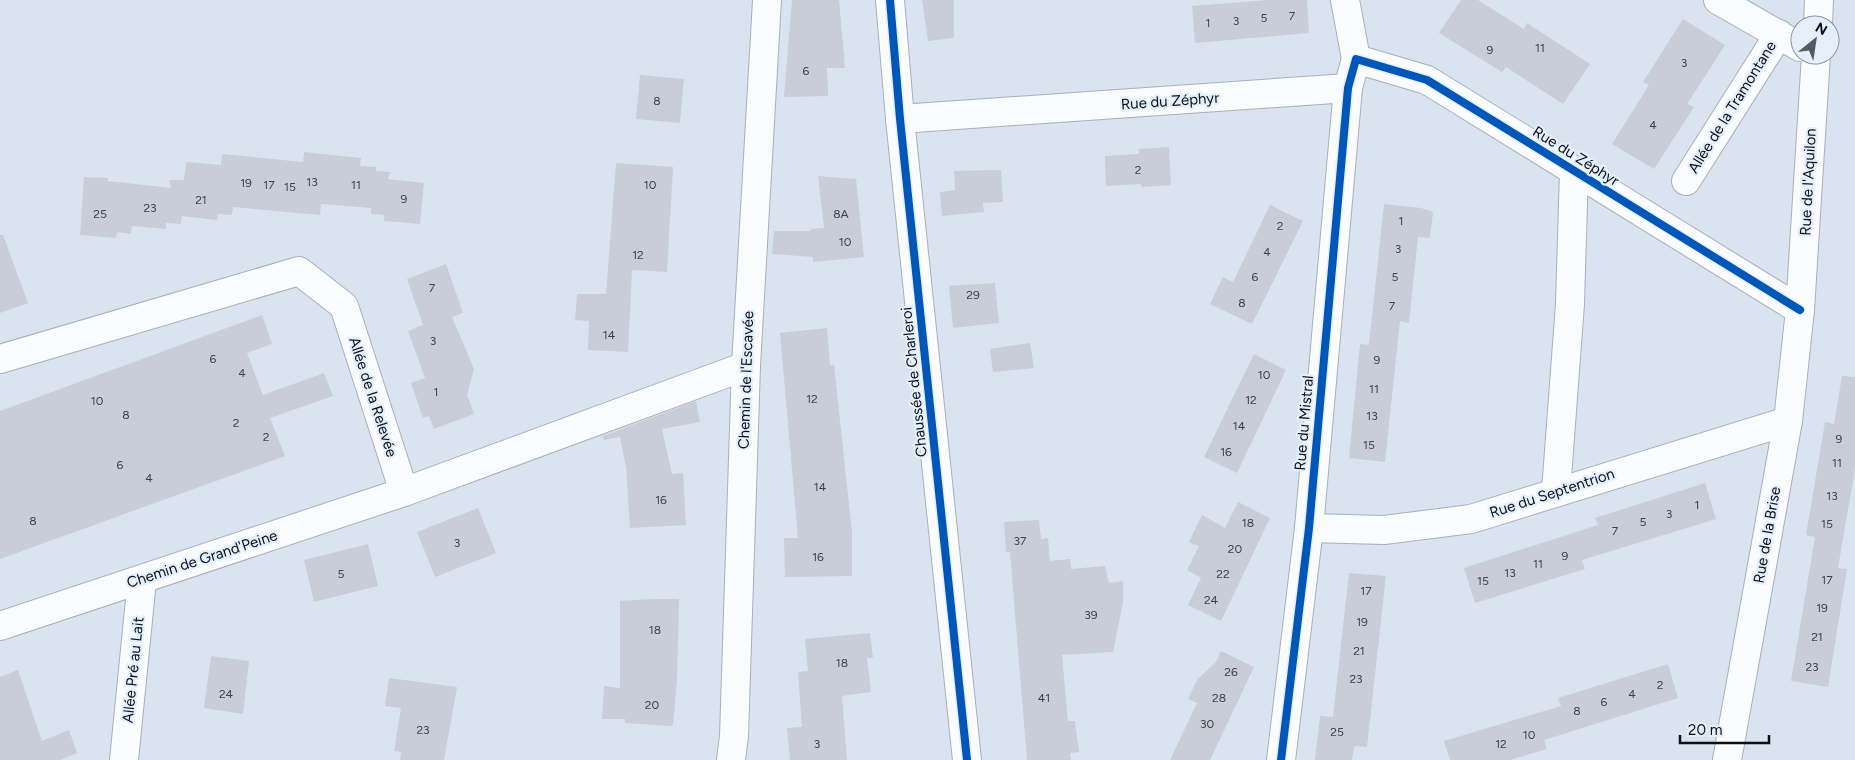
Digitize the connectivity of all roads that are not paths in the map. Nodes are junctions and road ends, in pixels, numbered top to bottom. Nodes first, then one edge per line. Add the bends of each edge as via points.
1 (768, 0) edge
2 (890, 0) edge
3 (1345, 0) edge
4 (1718, 0) edge
5 (1819, 0) edge
6 (1818, 15) edge
7 (1790, 41) edge
8 (1356, 59) junction
9 (1791, 65) edge
10 (1805, 65) edge
11 (1348, 88) junction
12 (900, 119) junction
13 (1574, 170) junction
14 (1686, 181) dead end
15 (1800, 310) junction
16 (0, 359) edge
17 (746, 366) junction
18 (1788, 420) junction
19 (1556, 491) junction
20 (404, 492) junction
21 (1309, 528) junction
22 (142, 580) junction
23 (0, 626) edge
24 (124, 760) edge
25 (731, 760) edge
26 (967, 760) edge
27 (1281, 760) edge
28 (1728, 760) edge

1 - 17 street, Chemin de l'Escavée
2 - 12 street, Chaussée de Charleroi
3 - 8 street
4 - 7 street, Allée de la Tramontane
5 - 6 street
8 - 11 street
8 - 13 street, Rue du Zéphyr via 1427,80
9 - 14 street, Allée de la Tramontane
10 - 15 street, Rue de l'Aquilon
11 - 12 street, Rue du Zéphyr
11 - 21 street, Rue du Mistral
12 - 26 street, Chaussée de Charleroi
13 - 15 street, Rue du Zéphyr
13 - 19 street via 1570,304
15 - 18 street, Rue de la Brise
16 - 20 street, Allée de la Relevée via 299,271 344,306
17 - 20 street
17 - 25 street, Chemin de l'Escavée
18 - 19 street, Rue du Septentrion
18 - 28 street, Rue de la Brise
19 - 21 street, Rue du Septentrion via 1471,519 1384,530
20 - 22 street, Chemin de Grand'Peine
21 - 27 street, Rue du Mistral
22 - 23 street, Chemin de Grand'Peine
22 - 24 street, Allée Pré au Lait

